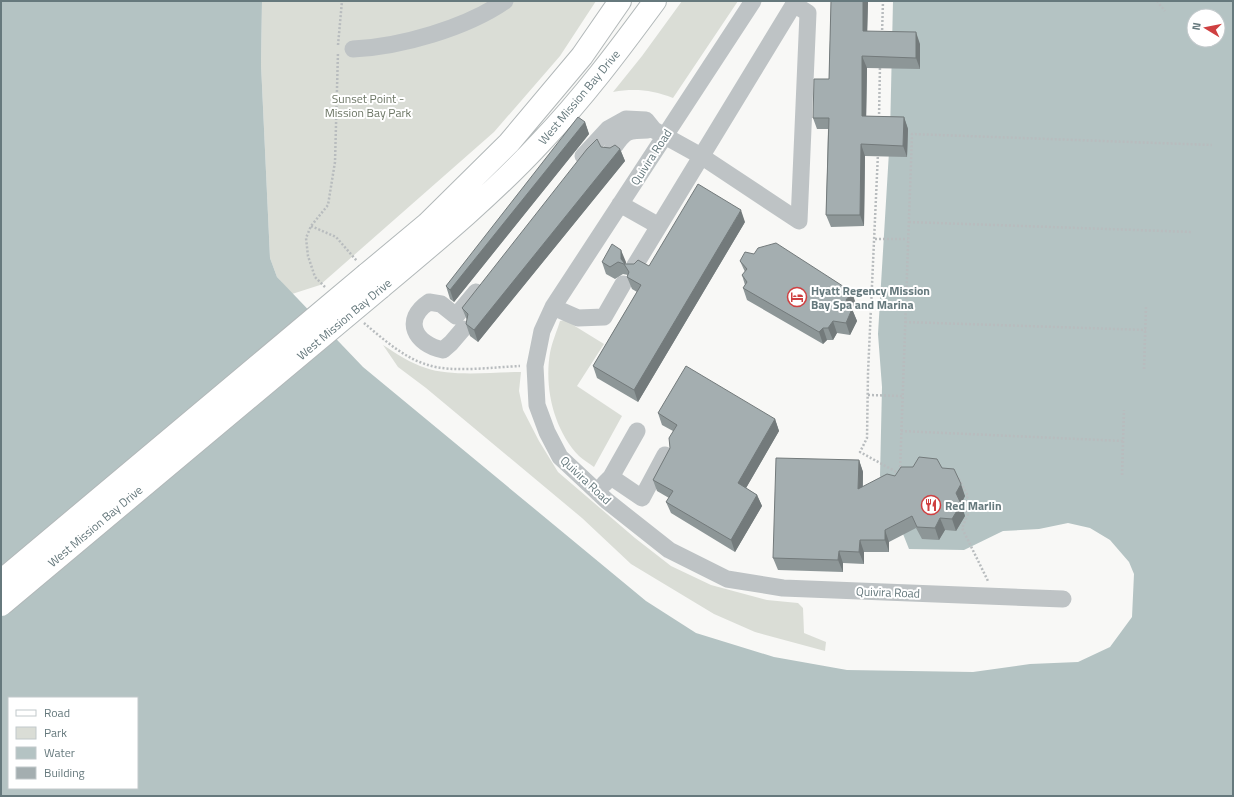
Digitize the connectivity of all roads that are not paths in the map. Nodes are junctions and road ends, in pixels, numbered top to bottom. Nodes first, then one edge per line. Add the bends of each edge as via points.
1 (505, 1) edge
2 (620, 1) edge
3 (655, 1) edge
4 (753, 1) edge
5 (795, 2) edge
6 (353, 49) dead end
7 (660, 133) junction
8 (611, 151) edge
9 (701, 156) junction
10 (574, 167) edge
11 (620, 204) junction
12 (659, 226) junction
13 (634, 267) edge
14 (369, 275) junction
15 (486, 279) edge
16 (623, 284) dead end
17 (552, 307) junction
18 (463, 330) dead end
19 (638, 431) dead end
20 (665, 455) edge
21 (611, 477) junction
22 (596, 491) junction
23 (1, 581) edge
24 (1063, 598) dead end
25 (1, 605) edge

1 - 6 street via 494,9 449,30 374,48
2 - 14 main road, West Mission Bay Drive via 582,56 509,143 427,224
3 - 14 main road, West Mission Bay Drive via 583,96 496,187
4 - 7 street, Quivira Road
5 - 9 street
5 - 9 street via 808,13 799,221
7 - 8 street via 629,130
7 - 9 street
7 - 10 street via 646,120 626,119 608,129
7 - 11 street, Quivira Road
9 - 12 street
11 - 12 street
11 - 17 street, Quivira Road
12 - 13 street
14 - 23 main road, West Mission Bay Drive, bridge
14 - 25 main road, West Mission Bay Drive, bridge
15 - 18 street via 456,316 441,304 429,302 419,309 414,318 415,331 432,348 443,350
16 - 17 street via 604,317 578,318
17 - 22 street, Quivira Road via 542,331 534,366 537,405 560,457
19 - 21 street
20 - 21 street via 642,498
21 - 22 street
22 - 24 street, Quivira Road via 669,550 727,579 783,588

